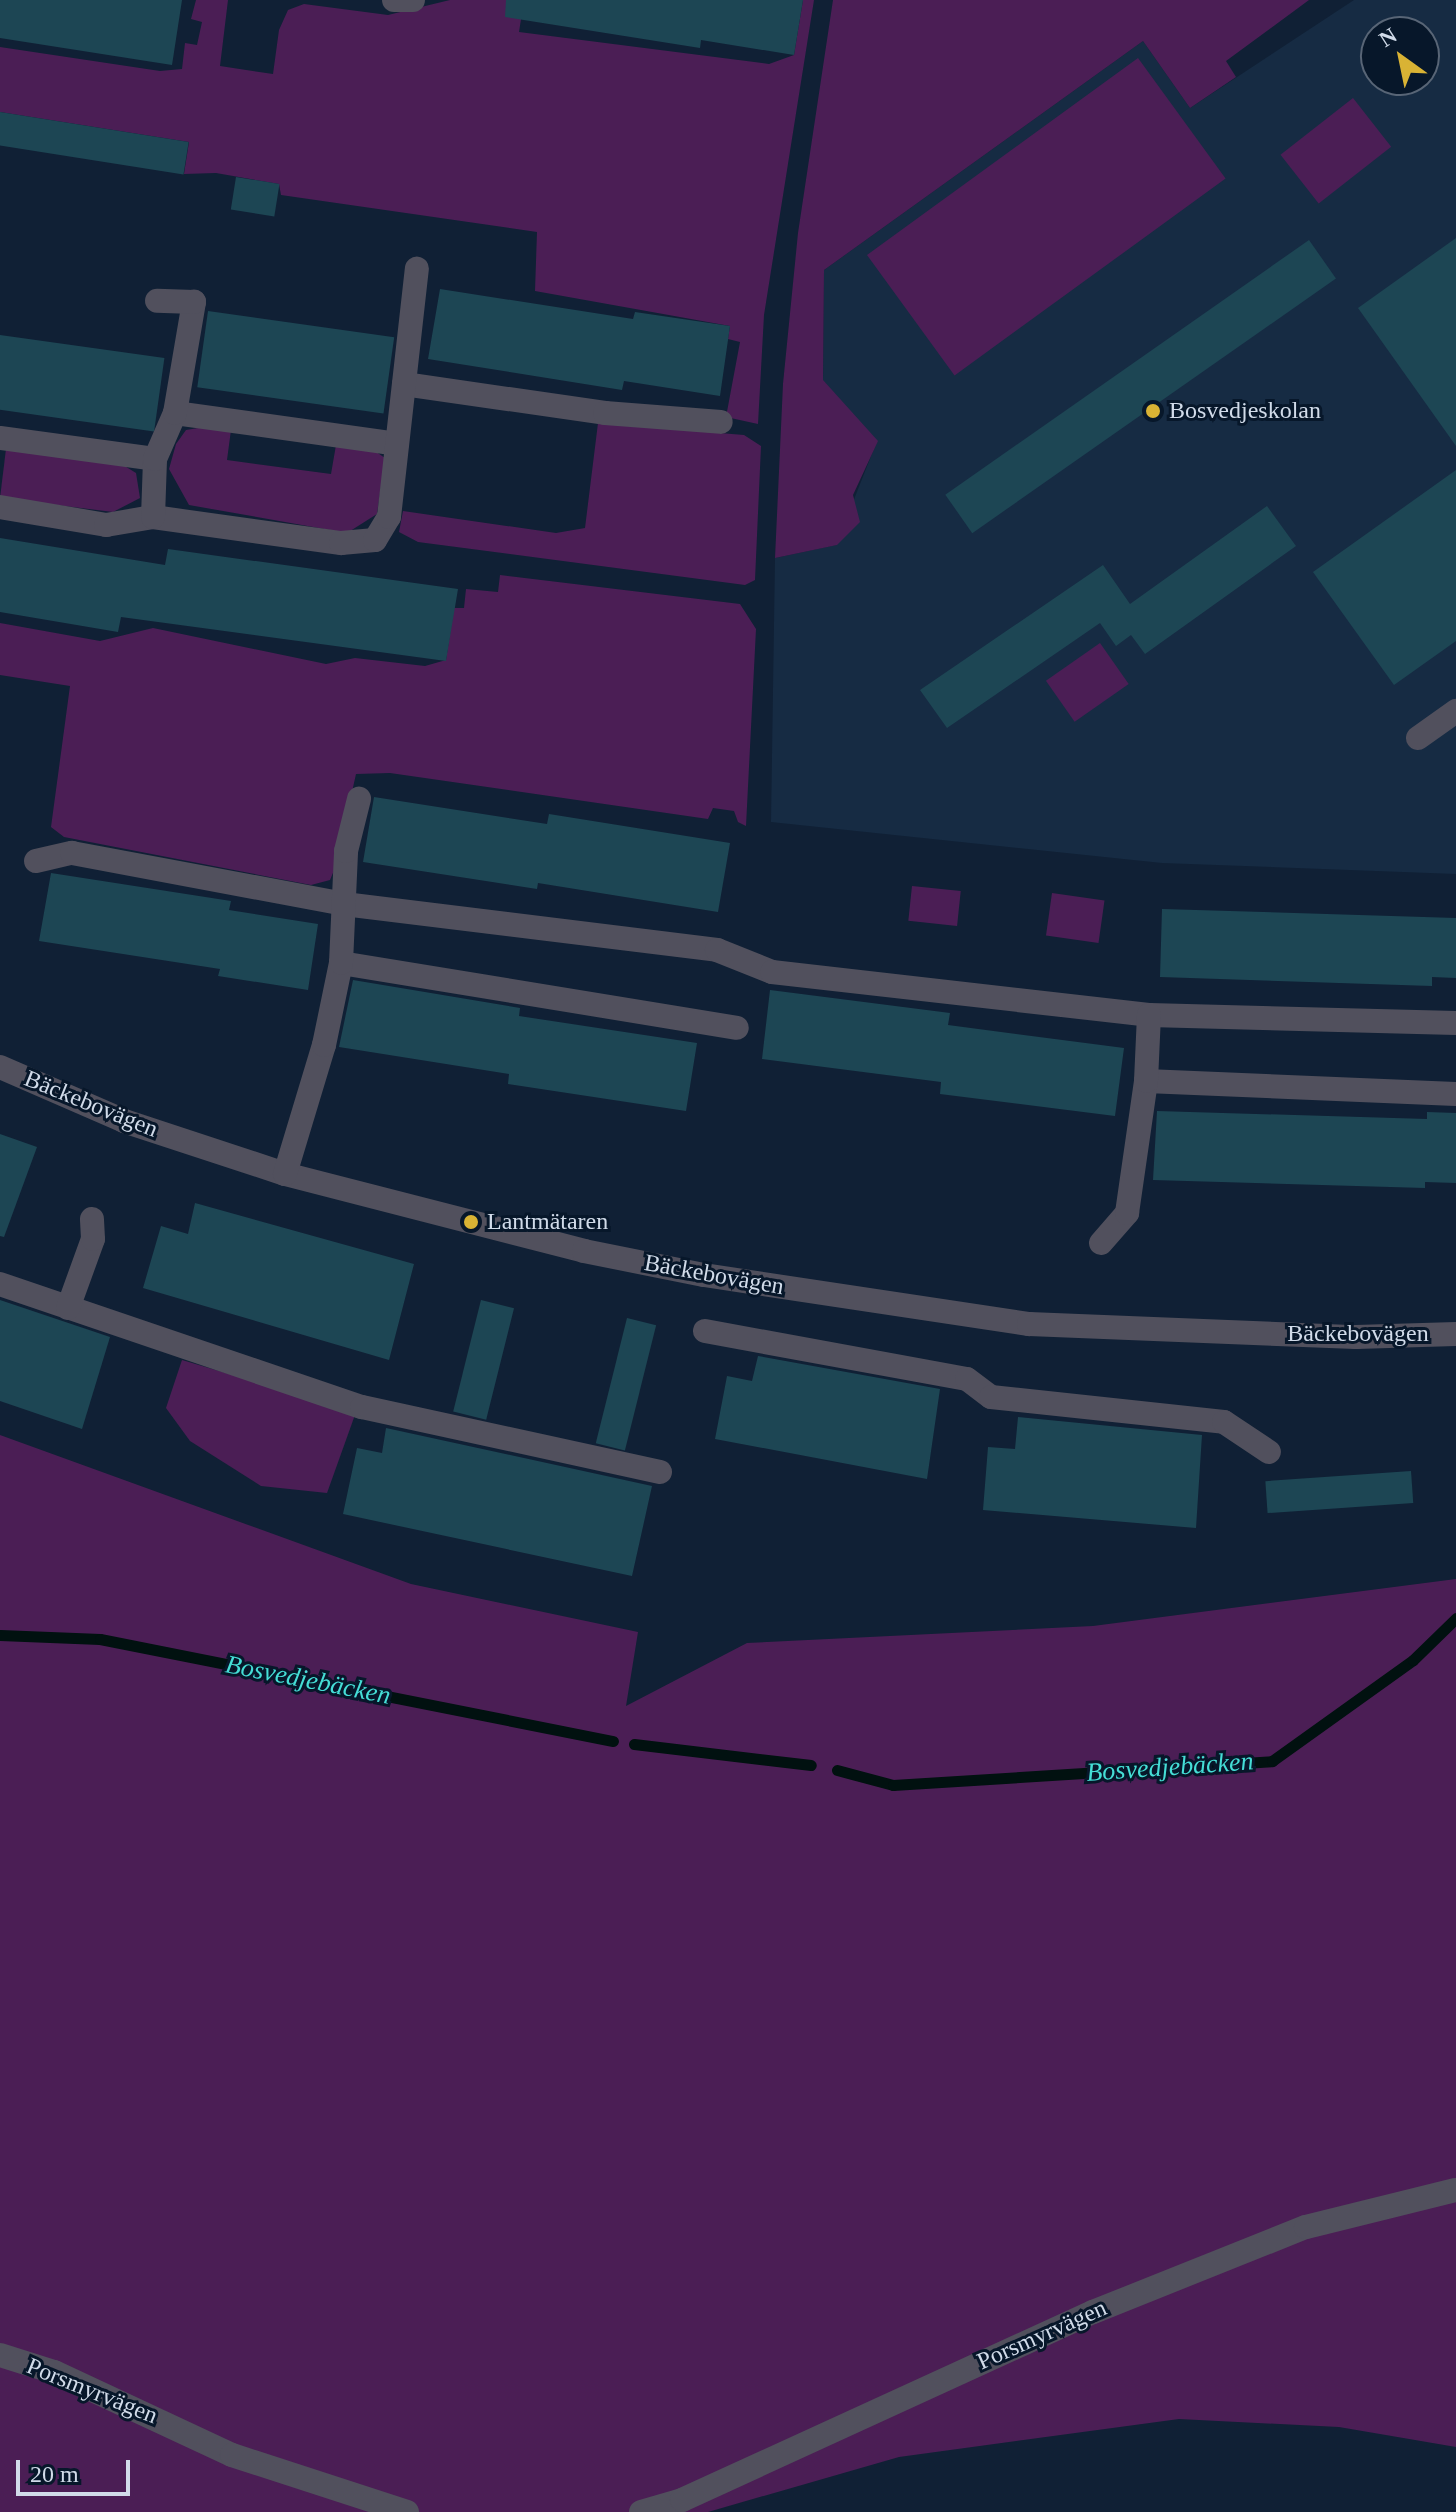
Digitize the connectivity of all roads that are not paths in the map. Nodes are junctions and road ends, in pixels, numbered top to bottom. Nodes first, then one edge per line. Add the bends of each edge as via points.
1 (394, 0) edge
2 (413, 0) edge
3 (417, 269) dead end
4 (157, 301) dead end
5 (404, 384) junction
6 (175, 413) junction
7 (721, 422) dead end
8 (0, 438) edge
9 (397, 444) junction
10 (155, 459) junction
11 (0, 507) edge
12 (153, 517) junction
13 (1456, 711) edge
14 (1418, 738) dead end
15 (359, 799) dead end
16 (36, 861) dead end
17 (344, 904) junction
18 (341, 963) junction
19 (1149, 1015) junction
20 (1456, 1023) edge
21 (737, 1028) dead end
22 (0, 1067) edge
23 (1146, 1081) junction
24 (1456, 1094) edge
25 (285, 1174) junction
26 (92, 1219) dead end
27 (1101, 1243) dead end
28 (0, 1284) edge
29 (68, 1308) junction
30 (705, 1331) dead end
31 (1456, 1334) edge
32 (1269, 1452) dead end
33 (660, 1472) dead end
34 (1456, 2190) edge
35 (0, 2355) edge
36 (407, 2512) edge
37 (641, 2512) edge

1 - 2 street
3 - 5 street
4 - 6 street via 194,302
5 - 7 street via 605,413
5 - 9 street
6 - 9 street
6 - 10 street
8 - 10 street
9 - 12 street via 389,517 375,540 341,543
10 - 12 street
11 - 12 street via 106,525
13 - 14 street
15 - 17 street via 346,851
16 - 17 street via 72,853
17 - 18 street
17 - 19 street via 717,950 772,972
18 - 21 street
18 - 25 street via 324,1045
19 - 20 street
19 - 23 street
22 - 25 street, Bäckebovägen via 124,1121
23 - 24 street
23 - 27 street via 1127,1213
25 - 31 street, Bäckebovägen via 584,1251 1029,1324 1356,1337
26 - 29 street via 93,1239
28 - 29 street
29 - 33 street via 362,1407
30 - 32 street via 967,1379 991,1397 1224,1422
34 - 37 street, Porsmyrvägen via 1306,2227 1093,2312 682,2500
35 - 36 street, Porsmyrvägen via 54,2372 232,2455

